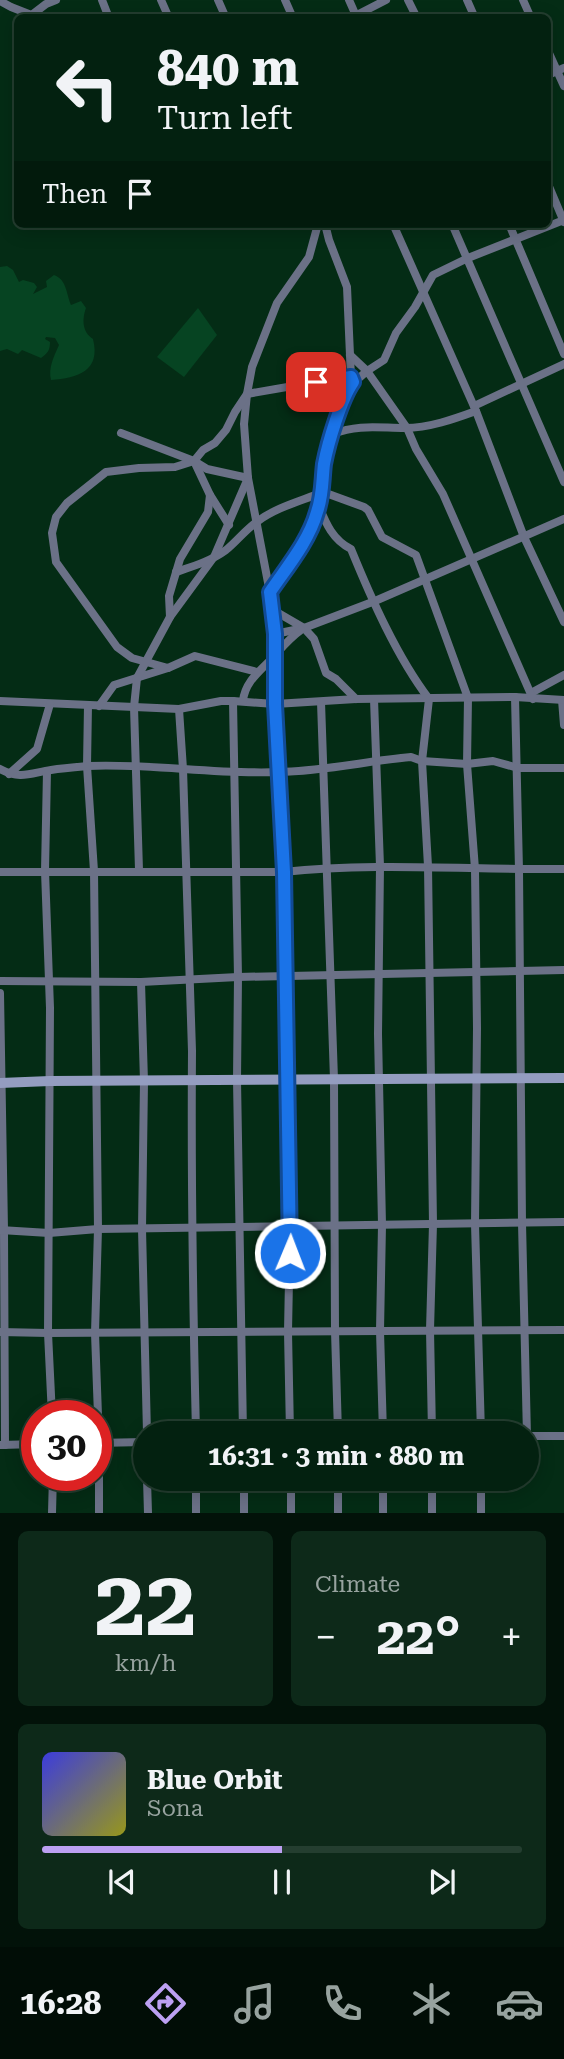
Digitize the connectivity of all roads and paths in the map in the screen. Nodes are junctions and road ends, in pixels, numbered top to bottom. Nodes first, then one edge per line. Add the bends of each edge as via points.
1 (56, 0) edge
2 (386, 0) edge
3 (0, 1) edge
4 (45, 2) edge
5 (30, 14) edge
6 (360, 14) edge
7 (561, 69) edge
8 (564, 86) edge
9 (551, 191) edge
10 (564, 221) edge
11 (317, 228) edge
12 (326, 228) edge
13 (395, 228) edge
14 (454, 228) edge
15 (511, 228) edge
16 (545, 228) edge
17 (516, 239) junction
18 (468, 258) junction
19 (422, 290) junction
20 (564, 354) edge
21 (350, 355) junction
22 (564, 364) edge
23 (367, 371) junction
24 (352, 380) junction
25 (521, 384) junction
26 (247, 394) junction
27 (475, 408) junction
28 (407, 428) junction
29 (121, 433) dead end
30 (333, 434) junction
31 (194, 461) junction
32 (248, 478) junction
33 (564, 482) edge
34 (323, 492) junction
35 (210, 495) junction
36 (319, 506) junction
37 (564, 519) edge
38 (257, 521) junction
39 (229, 525) junction
40 (524, 537) junction
41 (214, 557) junction
42 (471, 559) junction
43 (176, 572) junction
44 (424, 579) junction
45 (375, 601) junction
46 (273, 610) junction
47 (170, 617) junction
48 (564, 622) edge
49 (304, 628) junction
50 (275, 634) junction
51 (275, 655) junction
52 (145, 661) junction
53 (168, 668) junction
54 (257, 673) junction
55 (564, 675) edge
56 (137, 678) junction
57 (532, 696) junction
58 (514, 697) junction
59 (468, 698) junction
60 (356, 699) junction
61 (373, 699) junction
62 (429, 699) junction
63 (563, 700) edge
64 (0, 701) edge
65 (233, 701) junction
66 (243, 701) junction
67 (321, 702) junction
68 (50, 704) junction
69 (275, 704) junction
70 (88, 705) junction
71 (99, 706) junction
72 (134, 707) junction
73 (179, 709) junction
74 (564, 725) edge
75 (422, 761) junction
76 (375, 762) junction
77 (467, 764) junction
78 (87, 766) junction
79 (136, 766) junction
80 (517, 768) junction
81 (564, 768) edge
82 (0, 769) edge
83 (183, 769) junction
84 (324, 769) junction
85 (47, 771) junction
86 (233, 772) junction
87 (278, 773) junction
88 (9, 774) junction
89 (380, 866) junction
90 (428, 866) junction
91 (327, 867) junction
92 (475, 869) junction
93 (564, 869) edge
94 (139, 870) junction
95 (520, 870) junction
96 (45, 871) junction
97 (94, 871) junction
98 (0, 872) edge
99 (187, 872) junction
100 (236, 872) junction
101 (284, 872) junction
102 (520, 970) junction
103 (564, 970) edge
104 (476, 972) junction
105 (429, 974) junction
106 (379, 975) junction
107 (286, 976) junction
108 (331, 976) junction
109 (238, 977) junction
110 (190, 979) junction
111 (0, 981) edge
112 (48, 981) junction
113 (94, 981) junction
114 (141, 982) junction
115 (0, 993) edge
116 (380, 1078) junction
117 (430, 1078) junction
118 (564, 1078) edge
119 (288, 1079) junction
120 (334, 1079) junction
121 (477, 1079) junction
122 (522, 1079) junction
123 (191, 1080) junction
124 (237, 1080) junction
125 (50, 1081) junction
126 (95, 1081) junction
127 (144, 1081) junction
128 (1, 1083) edge
129 (564, 1222) edge
130 (522, 1223) junction
131 (433, 1224) junction
132 (475, 1224) junction
133 (382, 1225) junction
134 (335, 1226) junction
135 (240, 1227) junction
136 (290, 1227) junction
137 (98, 1229) junction
138 (142, 1229) junction
139 (191, 1229) junction
140 (2, 1230) edge
141 (49, 1233) junction
142 (526, 1329) junction
143 (430, 1330) junction
144 (477, 1330) junction
145 (564, 1330) edge
146 (193, 1331) junction
147 (335, 1331) junction
148 (380, 1331) junction
149 (2, 1332) edge
150 (242, 1332) junction
151 (288, 1332) junction
152 (95, 1333) junction
153 (145, 1333) junction
154 (48, 1334) junction
155 (51, 1400) edge
156 (97, 1400) edge
157 (147, 1421) edge
158 (196, 1421) edge
159 (243, 1421) edge
160 (290, 1421) edge
161 (338, 1421) edge
162 (383, 1421) edge
163 (432, 1421) edge
164 (481, 1421) edge
165 (527, 1421) edge
166 (539, 1436) edge
167 (564, 1436) edge
168 (133, 1442) edge
169 (112, 1443) edge
170 (21, 1444) edge
171 (2, 1445) edge
172 (53, 1491) edge
173 (99, 1491) edge
174 (148, 1491) edge
175 (196, 1491) edge
176 (244, 1491) edge
177 (291, 1491) edge
178 (338, 1491) edge
179 (383, 1491) edge
180 (432, 1491) edge
181 (481, 1491) edge
182 (52, 1513) edge
183 (100, 1513) edge
184 (148, 1513) edge
185 (196, 1513) edge
186 (244, 1513) edge
187 (291, 1513) edge
188 (338, 1513) edge
189 (383, 1513) edge
190 (432, 1513) edge
191 (481, 1513) edge

1 - 4 street
2 - 6 street
3 - 5 street
7 - 8 street
9 - 10 street
11 - 26 street via 309,257 277,303 252,367
12 - 21 street via 347,287
13 - 19 street
14 - 18 street
15 - 17 street
16 - 17 street
17 - 18 street
17 - 20 street
18 - 19 street via 433,275
18 - 25 street
19 - 23 street via 384,360
19 - 27 street
21 - 23 street
21 - 24 street
22 - 25 street
23 - 24 street
23 - 28 street
24 - 26 street
24 - 30 street
25 - 27 street
25 - 33 street
26 - 31 street via 226,430
26 - 32 street
27 - 28 street via 445,422
27 - 40 street
28 - 30 street via 366,427
28 - 42 street
29 - 31 street
30 - 34 street via 324,463
31 - 32 street via 207,469
31 - 35 street
31 - 52 street via 175,467 106,472 66,503 52,533 56,562 117,647
32 - 38 street
32 - 39 street
34 - 36 street
34 - 38 street
34 - 44 street via 368,510 382,537 416,555
35 - 39 street
35 - 43 street via 208,512
36 - 45 street via 336,538 351,549
36 - 46 street via 305,540 270,592
37 - 40 street
38 - 41 street
38 - 46 street
39 - 41 street
40 - 42 street
40 - 48 street
41 - 43 street
41 - 47 street
42 - 44 street
42 - 57 street
43 - 47 street via 169,596
44 - 45 street
44 - 59 street
45 - 49 street
45 - 62 street
46 - 49 street
46 - 50 street
47 - 52 street
49 - 50 street
49 - 51 street
49 - 60 street via 314,639 326,673
50 - 51 street
51 - 54 street
51 - 69 street
52 - 53 street
52 - 56 street
53 - 54 street via 195,656
53 - 56 street
54 - 66 street
55 - 57 street
56 - 71 street via 114,685
56 - 72 street
57 - 58 street
57 - 63 street
58 - 59 street
58 - 80 street
59 - 62 street
59 - 77 street
60 - 61 street
60 - 67 street
61 - 62 street
61 - 76 street
62 - 75 street
63 - 74 street
64 - 68 street
65 - 66 street
65 - 73 street
65 - 86 street
66 - 69 street
67 - 69 street
67 - 84 street
68 - 70 street
68 - 88 street via 37,748
69 - 87 street
70 - 71 street
70 - 78 street
71 - 72 street
72 - 73 street
72 - 79 street
73 - 83 street
75 - 76 street via 411,757
75 - 77 street
75 - 90 street
76 - 84 street
76 - 89 street
77 - 80 street via 493,761
77 - 92 street
78 - 79 street
78 - 85 street
78 - 97 street
79 - 83 street
79 - 94 street
80 - 81 street
80 - 95 street
82 - 88 street
83 - 86 street
83 - 99 street
84 - 87 street
84 - 91 street
85 - 88 street
85 - 96 street
86 - 87 street
86 - 100 street
87 - 101 street
89 - 90 street
89 - 91 street
89 - 106 street
90 - 92 street
90 - 105 street
91 - 101 street
91 - 108 street
92 - 95 street
92 - 104 street
93 - 95 street
94 - 97 street
94 - 99 street
95 - 102 street
96 - 97 street
96 - 98 street
96 - 112 street
97 - 113 street
99 - 100 street
99 - 110 street
100 - 101 street
100 - 109 street
101 - 107 street
102 - 103 street
102 - 104 street
102 - 122 street
104 - 105 street
104 - 121 street
105 - 106 street
105 - 117 street
106 - 108 street
106 - 116 street
107 - 108 street
107 - 109 street
107 - 119 street
108 - 120 street
109 - 110 street
109 - 124 street
110 - 114 street
110 - 123 street
111 - 112 street
112 - 113 street
112 - 125 street
113 - 114 street
113 - 126 street
114 - 127 street
115 - 128 street
116 - 117 street
116 - 120 street
116 - 133 street
117 - 121 street
117 - 131 street
118 - 122 street
119 - 120 street
119 - 124 street
119 - 136 street
120 - 134 street
121 - 122 street
121 - 132 street
122 - 130 street
123 - 124 street
123 - 127 street
123 - 139 street
124 - 135 street
125 - 126 street
125 - 128 street
125 - 141 street
126 - 127 street
126 - 137 street
127 - 138 street
128 - 140 street
129 - 130 street
130 - 132 street
130 - 142 street
131 - 132 street
131 - 133 street
131 - 143 street
132 - 144 street
133 - 134 street
133 - 148 street
134 - 136 street
134 - 147 street
135 - 136 street
135 - 139 street
135 - 150 street
136 - 151 street
137 - 138 street
137 - 141 street
137 - 152 street
138 - 139 street
138 - 153 street
139 - 146 street
140 - 141 street
140 - 149 street
141 - 154 street
142 - 144 street
142 - 145 street
142 - 165 street
143 - 144 street
143 - 148 street
143 - 163 street
144 - 164 street
146 - 150 street
146 - 153 street
146 - 158 street
147 - 148 street
147 - 151 street
147 - 161 street
148 - 162 street
149 - 154 street
149 - 171 street
150 - 151 street
150 - 159 street
151 - 160 street
152 - 153 street
152 - 154 street
152 - 156 street
153 - 157 street
154 - 155 street
166 - 167 street
168 - 169 street
170 - 171 street
172 - 182 street
173 - 183 street
174 - 184 street
175 - 185 street
176 - 186 street
177 - 187 street
178 - 188 street
179 - 189 street
180 - 190 street
181 - 191 street

